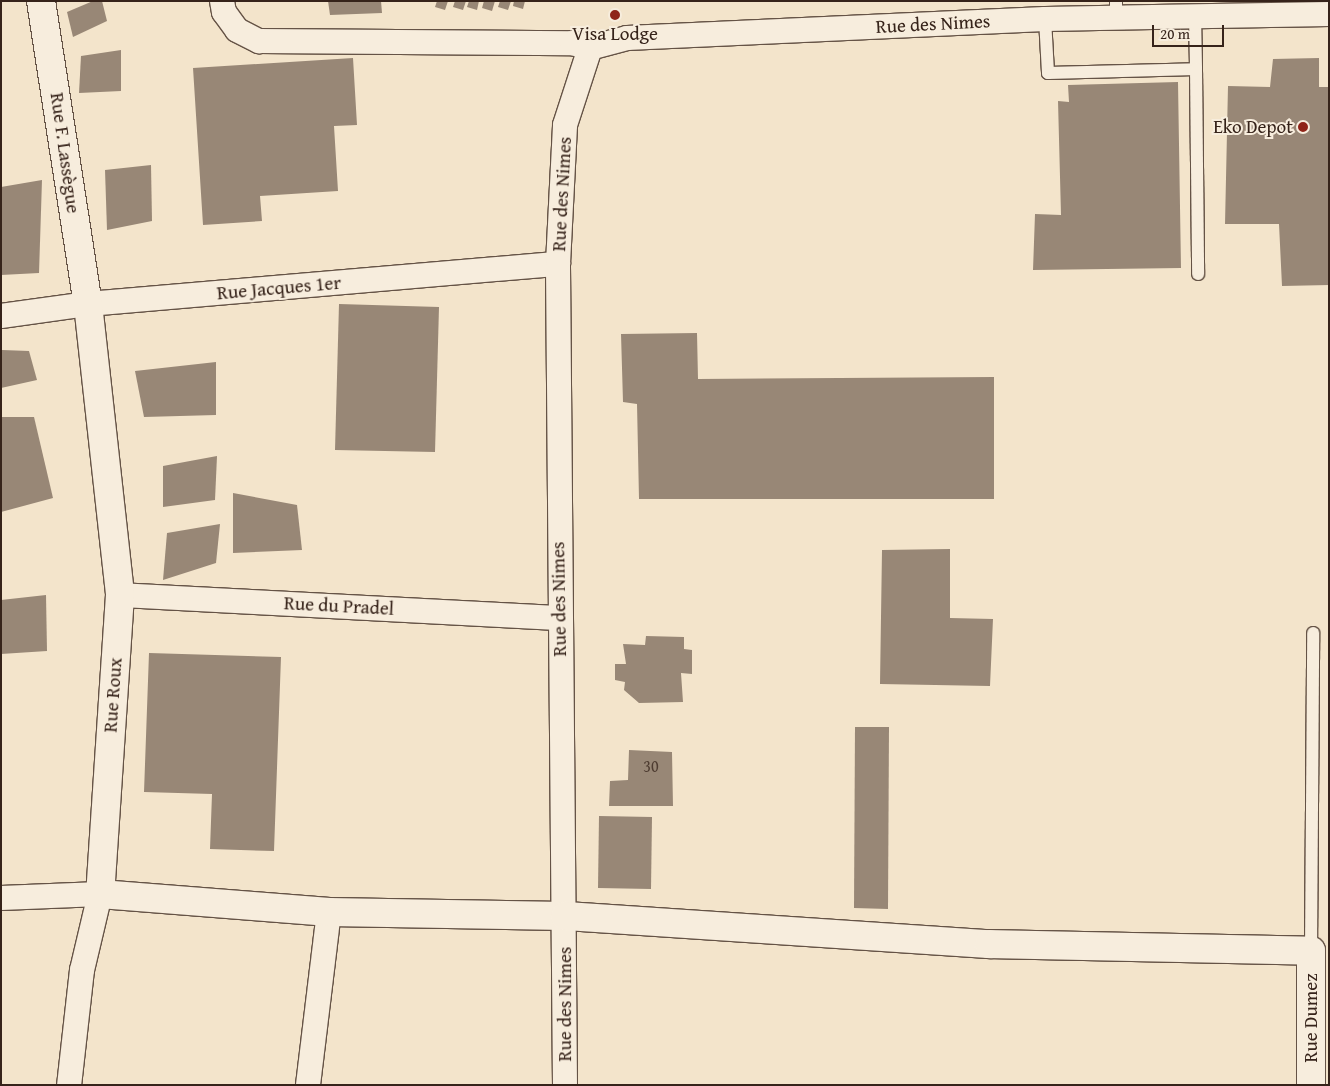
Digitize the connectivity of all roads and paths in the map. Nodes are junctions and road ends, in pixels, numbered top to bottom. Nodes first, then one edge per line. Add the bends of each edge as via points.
1 (41, 1) edge
2 (222, 1) edge
3 (1116, 9) edge
4 (1329, 14) edge
5 (1195, 15) junction
6 (1045, 19) junction
7 (590, 48) junction
8 (1196, 69) junction
9 (558, 264) junction
10 (1198, 274) dead end
11 (88, 304) junction
12 (1, 316) edge
13 (120, 595) junction
14 (559, 618) junction
15 (1313, 633) dead end
16 (100, 894) junction
17 (1, 898) edge
18 (329, 912) junction
19 (565, 916) junction
20 (1311, 951) junction
21 (69, 1085) edge
22 (308, 1085) edge
23 (565, 1085) edge
24 (1312, 1085) edge

1 - 11 street, Rue F. Lassègue
2 - 7 street via 224,12 237,30 259,41 572,43
3 - 5 street, Rue des Nimes
3 - 6 street, Rue des Nimes
4 - 5 street, Rue des Nimes
5 - 8 lane
6 - 7 street, Rue des Nimes via 628,38
6 - 8 lane via 1048,73
7 - 9 street, Rue des Nimes via 565,125
8 - 10 lane
9 - 11 street, Rue Jacques 1er
9 - 14 street, Rue des Nimes
11 - 12 street, Rue Jacques 1er
11 - 13 street, Rue Roux
13 - 14 street, Rue du Pradel
13 - 16 street, Rue Roux
14 - 19 street, Rue des Nimes
15 - 20 lane
16 - 17 street
16 - 18 street
16 - 21 street, Rue Roux via 82,970
18 - 19 street
18 - 22 street
19 - 20 street via 989,944
19 - 23 street, Rue des Nimes
20 - 24 street, Rue Dumez

